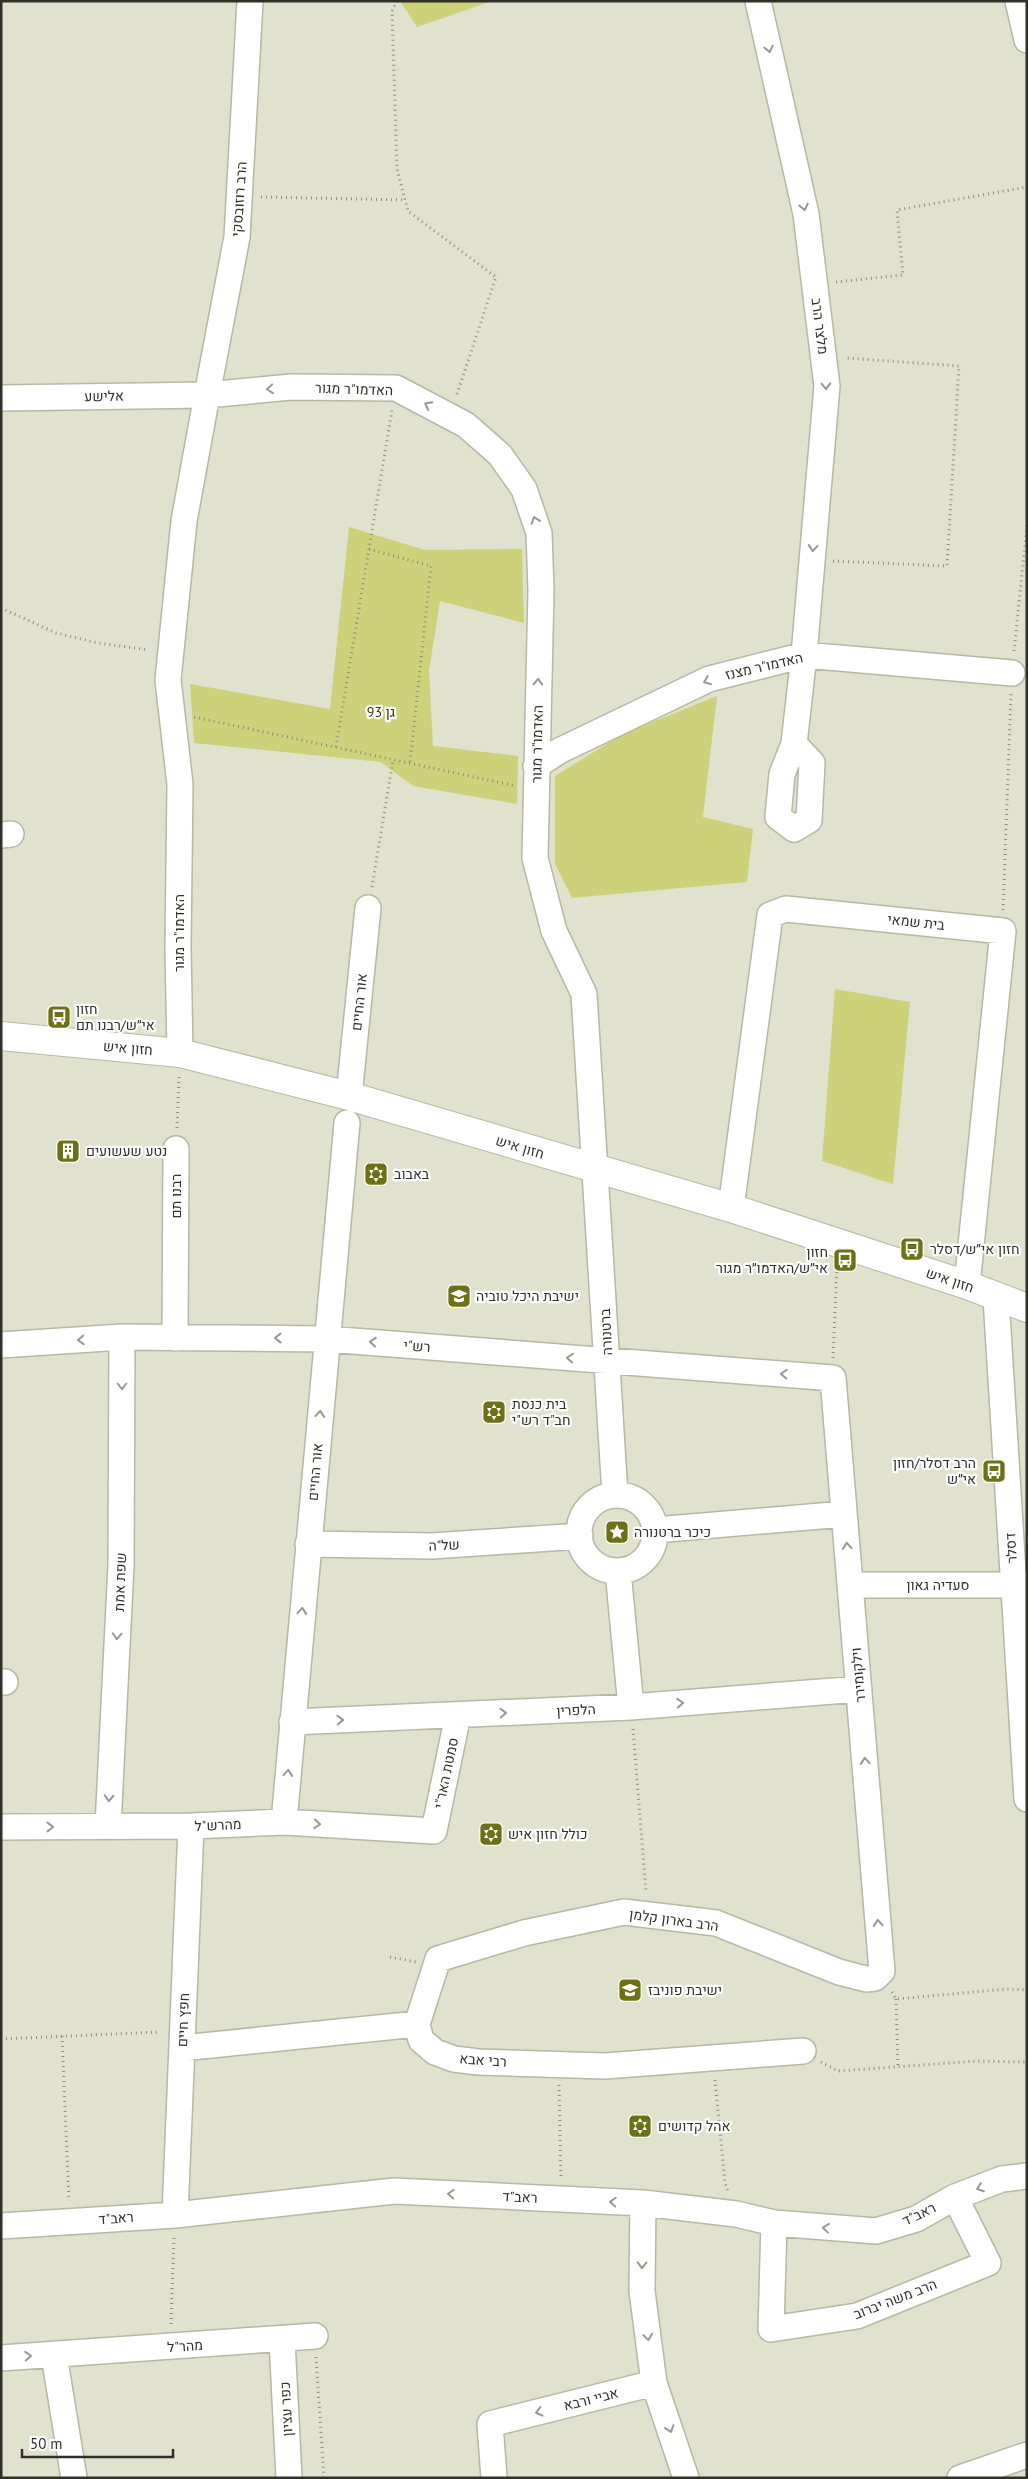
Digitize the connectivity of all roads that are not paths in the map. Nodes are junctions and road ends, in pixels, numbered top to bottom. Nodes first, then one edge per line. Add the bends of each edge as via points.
1 (250, 1) edge
2 (758, 1) edge
3 (1018, 1) edge
4 (1027, 40) edge
5 (207, 395) junction
6 (1, 398) edge
7 (804, 655) junction
8 (1012, 673) road end
9 (794, 744) dead end
10 (536, 766) junction
11 (368, 908) road end
12 (1, 1036) edge
13 (180, 1053) junction
14 (349, 1096) junction
15 (347, 1123) dead end
16 (176, 1149) road end
17 (596, 1170) junction
18 (731, 1208) junction
19 (967, 1285) junction
20 (996, 1298) junction
21 (1027, 1308) edge
22 (122, 1337) junction
23 (175, 1338) junction
24 (327, 1339) junction
25 (1, 1345) edge
26 (607, 1361) junction
27 (833, 1378) joint
28 (615, 1495) junction
29 (844, 1514) junction
30 (655, 1530) junction
31 (580, 1536) junction
32 (308, 1544) junction
33 (618, 1571) junction
34 (850, 1585) junction
35 (1020, 1585) edge
36 (859, 1689) junction
37 (458, 1715) junction
38 (632, 1717) junction
39 (292, 1722) junction
40 (1027, 1799) edge
41 (284, 1822) junction
42 (108, 1826) junction
43 (191, 1826) junction
44 (1, 1827) edge
45 (434, 1831) joint
46 (882, 1971) joint
47 (417, 2024) junction
48 (182, 2040) junction
49 (803, 2051) road end
50 (1027, 2176) edge
51 (955, 2196) junction
52 (643, 2203) junction
53 (175, 2215) junction
54 (774, 2223) junction
55 (1, 2226) edge
56 (315, 2336) road end
57 (282, 2340) junction
58 (54, 2355) junction
59 (1, 2358) edge
60 (654, 2383) junction
61 (1027, 2454) edge
62 (74, 2478) edge
63 (290, 2478) edge
64 (494, 2478) edge
65 (686, 2478) edge
66 (960, 2478) edge

1 - 5 street, הרב רוזובסקי via 238,237
2 -> 7 street, מלצר הרב via 806,214 827,386
3 - 4 street
5 - 6 street, אלישע
10 -> 5 street, האדמו"ר מגור via 541,590 539,533 524,489 500,455 466,425 396,388 291,387
5 - 13 street, האדמו"ר מגור via 184,521 168,680 180,784
7 - 8 street, האדמו"ר מצנז
7 - 9 street, מלצר הרב
7 -> 10 street, האדמו"ר מצנז via 709,679
10 - 17 street, האדמו"ר מגור via 535,858 554,931 584,994
11 - 14 street, אור החיים
12 - 13 street, חזון איש
13 - 14 street, חזון איש
14 - 17 street, חזון איש
15 - 24 street, אור החיים
16 - 23 street, רבנו תם
17 - 18 street, חזון איש
17 - 26 street, ברטנורה
18 - 19 street, חזון איש
18 - 19 street, בית שמאי via 770,915 786,909 1003,931
19 - 20 street, חזון איש
20 - 21 street, חזון איש
20 - 35 street, דסלר
22 - 23 street, רש"י
22 -> 25 street, רש"י
22 -> 42 street, שפת אמת via 121,1565
24 -> 23 street, רש"י
26 -> 24 street, רש"י
32 -> 24 street, אור החיים
27 -> 26 street, רש"י
26 - 28 street, ברטנורה
27 - 29 street, וילקומירר
28 - 30 street via 627,1496 646,1508
28 - 31 street via 593,1504 585,1513 580,1524
29 - 30 street
34 -> 29 street, וילקומירר
30 - 33 street via 654,1542 641,1563
31 - 32 street, של"ה via 432,1546
31 - 33 street via 582,1547 592,1561 607,1570
39 -> 32 street, אור החיים
33 - 38 street
34 - 35 street, סעדיה גאון
34 - 36 street, וילקומירר
35 - 40 street, דסלר
38 -> 36 street, הלפרין
46 -> 36 street, וילקומירר
37 -> 38 street, הלפרין
39 -> 37 street, הלפרין
37 - 45 street, סמטת האר"י
41 -> 39 street, אור החיים
41 - 43 street, מהרש"ל
41 -> 45 street, מהרש"ל
42 - 43 street, מהרש"ל
44 -> 42 street, מהרש"ל
43 - 48 street, חפץ חיים
46 - 47 street, הרב בארון קלמן via 875,1978 866,1980 716,1923 624,1912 524,1933 438,1959
47 - 48 street
47 - 49 street, רבי אבא via 421,2040 435,2052 454,2059 605,2066
48 - 53 street, חפץ חיים
50 -> 51 street, ראב"ד via 1002,2179
51 -> 54 street, ראב"ד via 916,2219 876,2231
51 - 54 street, הרב משה יברוב via 988,2263 857,2316 770,2329
52 -> 53 street, ראב"ד via 394,2191
52 - 54 street, ראב"ד via 736,2214
52 -> 60 street via 642,2291
53 - 55 street, ראב"ד
56 - 57 street, מהר"ל
57 - 58 street, מהר"ל
57 - 63 street, כפר עציון
59 -> 58 street, מהר"ל
58 - 62 street
60 -> 64 street, אביי ורבא via 490,2424
60 -> 65 street
61 - 66 street

